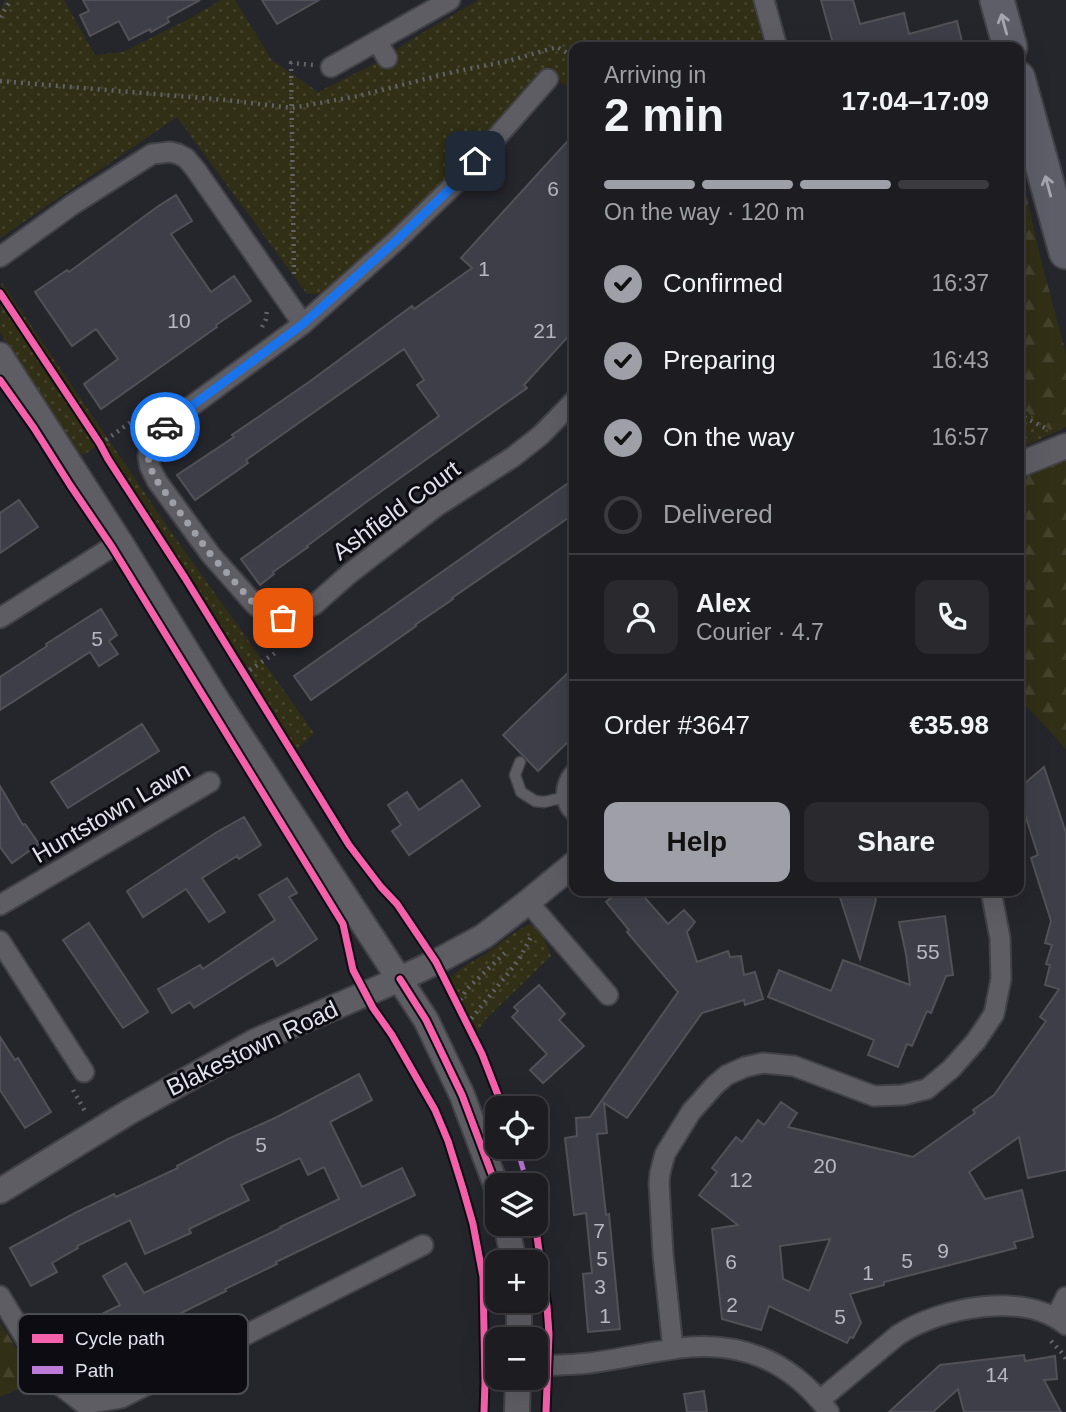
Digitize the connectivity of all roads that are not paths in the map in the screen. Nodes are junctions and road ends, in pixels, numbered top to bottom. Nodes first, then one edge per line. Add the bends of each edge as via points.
1 (450, 0) edge
2 (764, 0) edge
3 (997, 0) edge
4 (377, 41) junction
5 (776, 42) edge
6 (1009, 42) edge
7 (387, 58) dead end
8 (331, 67) road end
9 (548, 79) dead end
10 (1024, 100) edge
11 (1066, 251) edge
12 (0, 257) edge
13 (299, 318) junction
14 (0, 355) edge
15 (569, 407) edge
16 (1066, 446) edge
17 (1024, 464) edge
18 (120, 542) junction
19 (0, 618) edge
20 (520, 762) dead end
21 (210, 782) dead end
22 (569, 804) edge
23 (569, 868) edge
24 (992, 896) edge
25 (528, 902) junction
26 (0, 905) edge
27 (0, 941) edge
28 (400, 979) junction
29 (608, 995) dead end
30 (84, 1072) road end
31 (491, 1173) edge
32 (0, 1191) edge
33 (424, 1245) dead end
34 (0, 1296) edge
35 (1066, 1297) edge
36 (1061, 1321) edge
37 (18, 1326) edge
38 (248, 1334) edge
39 (673, 1349) junction
40 (548, 1365) edge
41 (518, 1390) edge
42 (72, 1394) edge
43 (129, 1394) edge
44 (824, 1406) edge
45 (517, 1412) edge

1 - 4 street
2 - 5 street
6 -> 3 highway
4 - 7 street
4 - 8 street
9 - 13 street, Ashfield Court via 457,182 398,239
11 -> 10 highway
12 - 13 street via 132,166 152,154 170,152 186,158 196,170
13 - 15 street, Ashfield Court via 171,421 156,436 148,456 157,481 211,555 256,606 283,618 314,605 437,506 523,450
14 - 18 street
16 - 17 street
18 - 19 street
18 - 28 street via 217,700
20 - 22 lane via 515,775 521,792 535,801
21 - 26 street, Huntstown Lawn
23 - 25 street, Blakestown Road
24 - 39 street via 1001,979 994,1014 951,1069 927,1089 874,1096 794,1066 763,1063 727,1075 691,1112 665,1154 659,1183
25 - 28 street, Blakestown Road via 484,936
25 - 29 street
27 - 30 street
28 - 31 street via 426,1020 462,1095
28 - 32 street, Blakestown Road via 256,1041
33 - 38 street
34 - 37 street
35 - 36 street
36 - 44 street via 1025,1307 1000,1306 933,1318 898,1335
39 - 40 street
39 - 44 street via 710,1347 755,1354 787,1369
41 - 45 street
42 - 43 street via 85,1404

